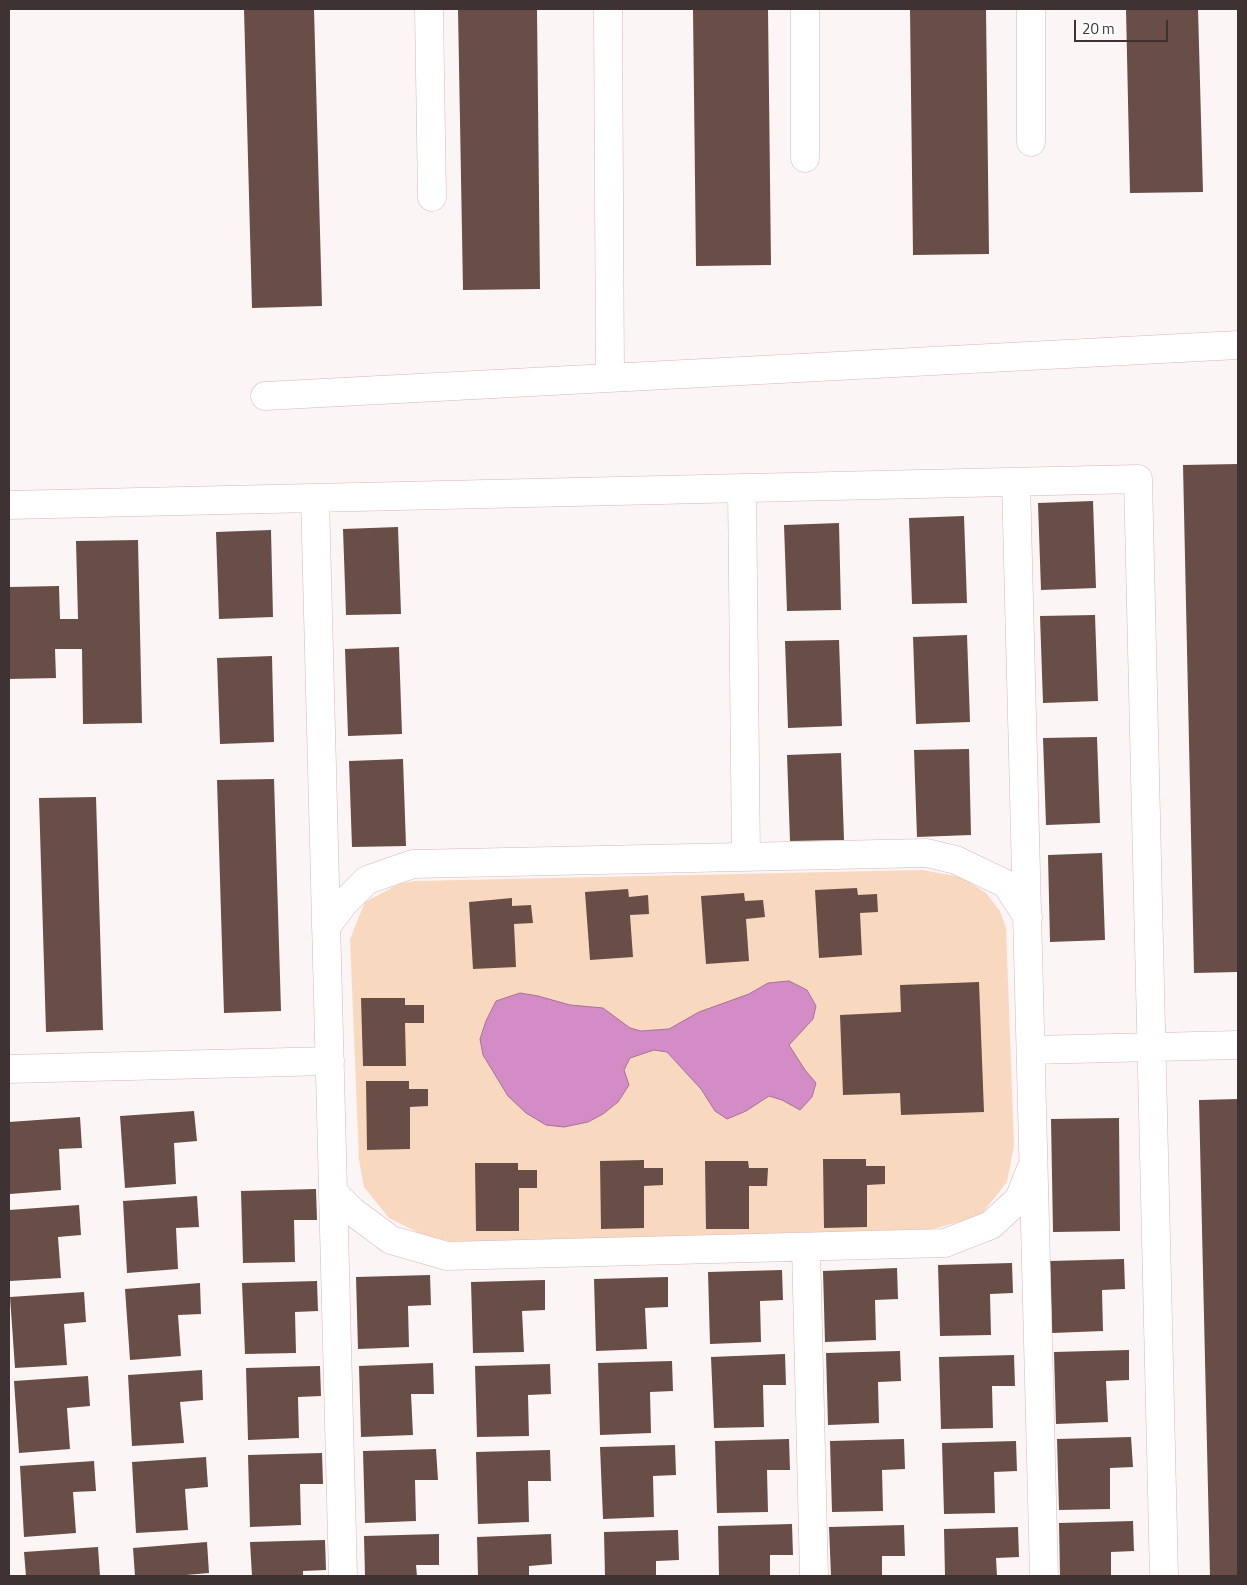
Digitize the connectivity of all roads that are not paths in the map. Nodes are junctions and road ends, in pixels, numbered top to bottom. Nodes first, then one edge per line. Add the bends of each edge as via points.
1 (428, 9) edge
2 (608, 9) edge
3 (805, 9) edge
4 (1031, 9) edge
5 (1031, 142) dead end
6 (804, 158) dead end
7 (432, 197) dead end
8 (1238, 345) edge
9 (610, 378) junction
10 (265, 396) dead end
11 (1016, 482) junction
12 (742, 488) junction
13 (315, 498) junction
14 (9, 505) edge
15 (746, 857) junction
16 (1028, 917) junction
17 (326, 927) junction
18 (1238, 1045) edge
19 (1151, 1047) junction
20 (1031, 1050) junction
21 (330, 1061) junction
22 (9, 1069) edge
23 (1034, 1160) junction
24 (333, 1192) junction
25 (806, 1247) junction
26 (343, 1576) edge
27 (814, 1576) edge
28 (1044, 1576) edge
29 (1164, 1576) edge

1 - 7 street
2 - 9 street
3 - 6 street
4 - 5 street
8 - 9 street
9 - 10 street
11 - 12 street
11 - 16 street
11 - 19 street via 1138,480
12 - 13 street
12 - 15 street
13 - 14 street
13 - 17 street
15 - 16 street via 927,853 956,860 1006,884
15 - 17 street via 412,864 367,880
16 - 20 street
17 - 21 street
18 - 19 street
19 - 20 street
19 - 29 street
20 - 23 street
21 - 22 street
21 - 24 street
23 - 25 street via 1019,1199 991,1225 945,1244
23 - 28 street
24 - 25 street via 391,1240 447,1256
24 - 26 street
25 - 27 street

